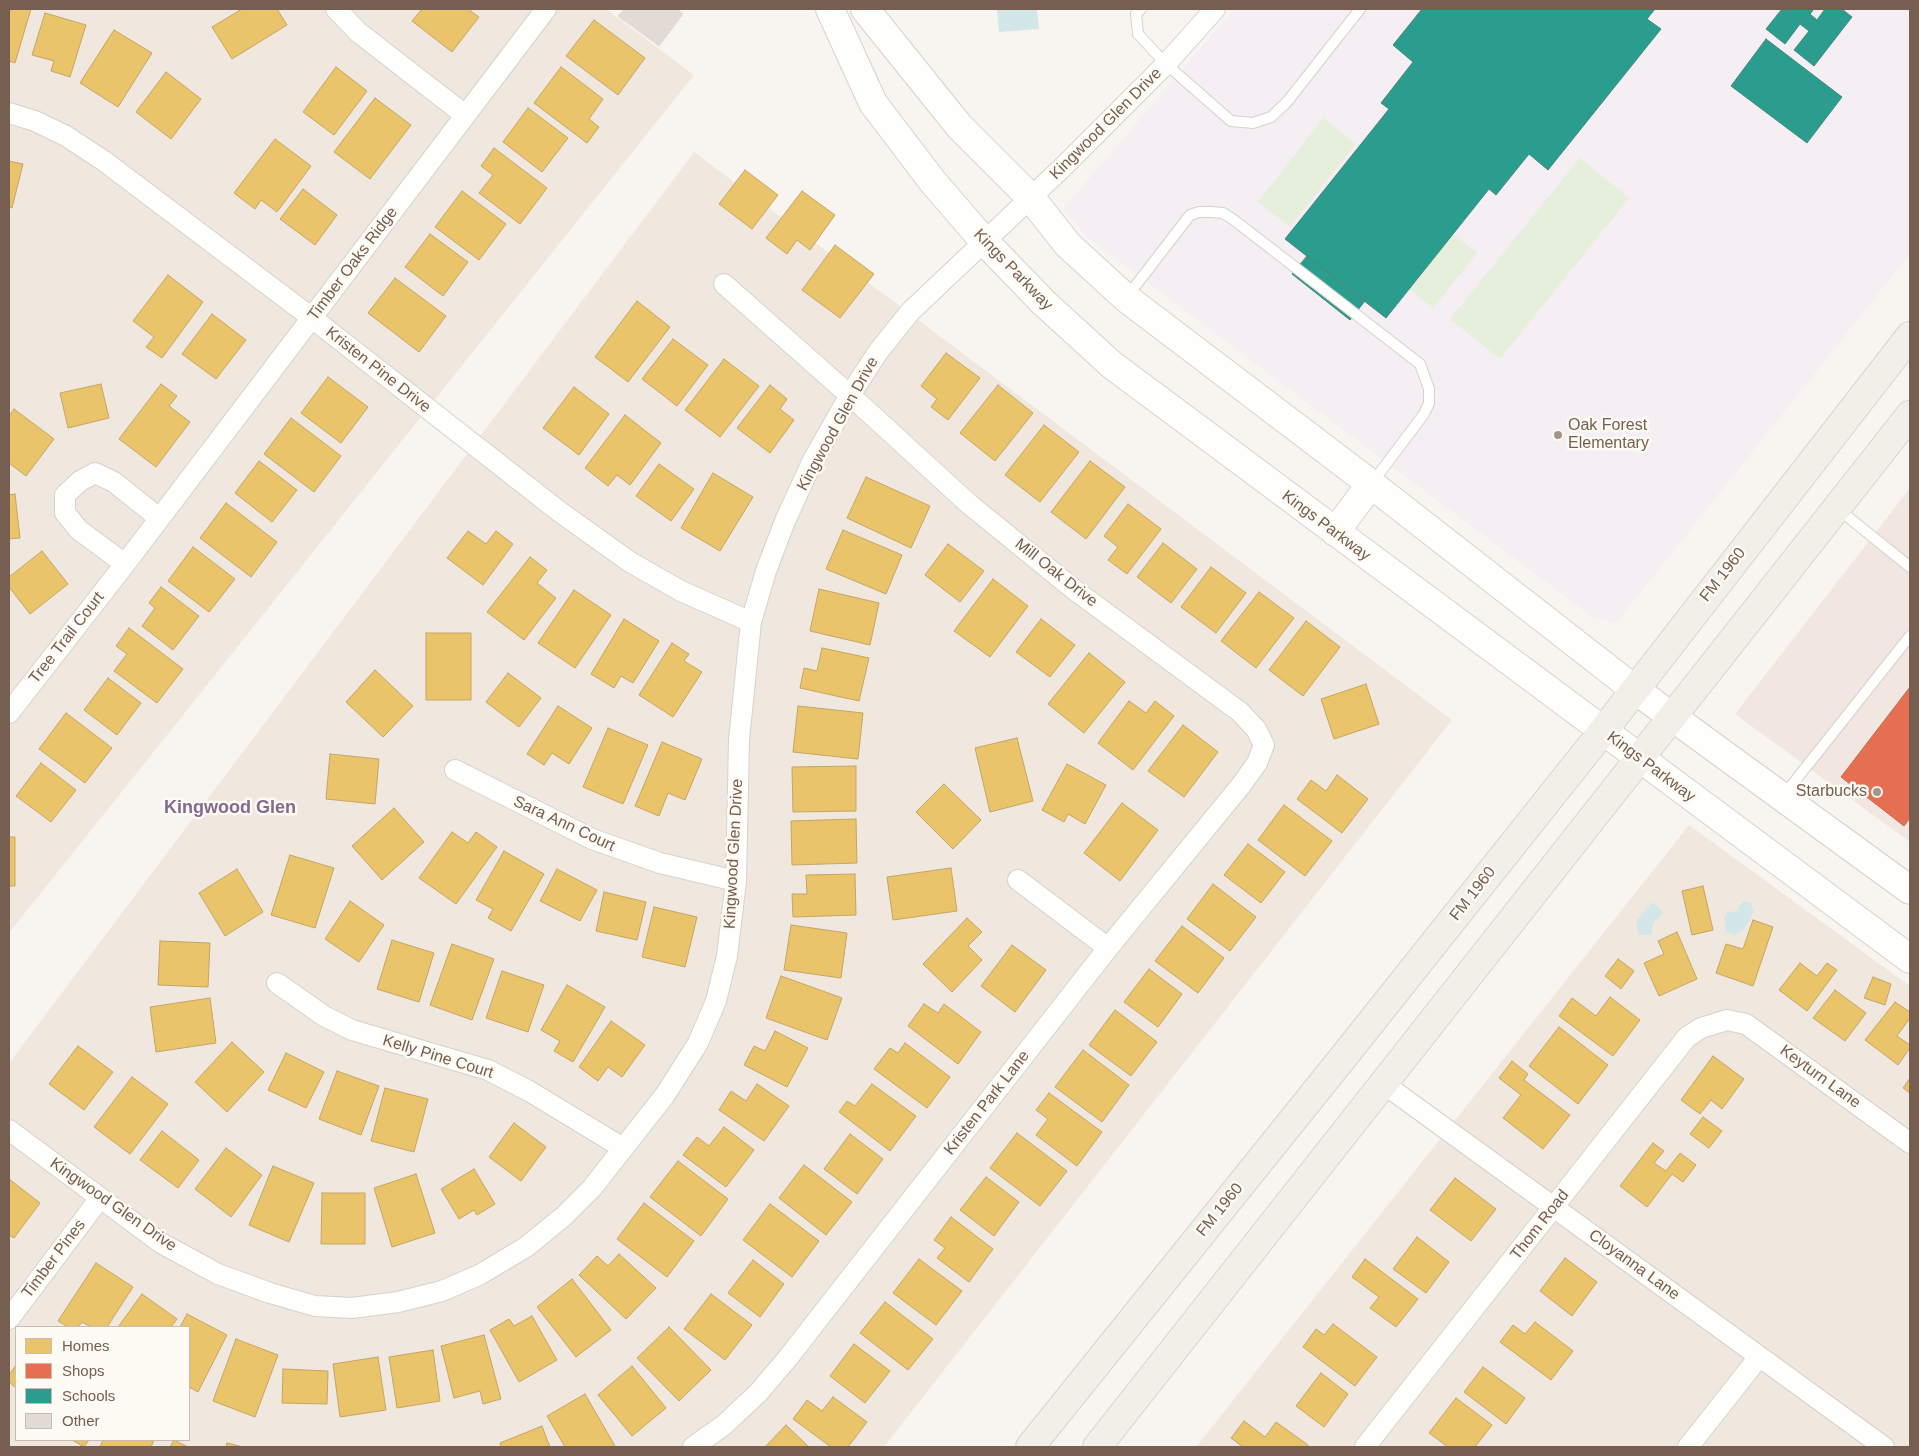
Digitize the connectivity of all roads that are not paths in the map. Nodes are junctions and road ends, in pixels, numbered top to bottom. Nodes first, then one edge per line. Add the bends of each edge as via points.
1 (336, 9) edge
2 (546, 9) edge
3 (830, 9) edge
4 (865, 9) edge
5 (1141, 9) edge
6 (1215, 9) edge
7 (1360, 9) edge
8 (1166, 64) junction
9 (9, 113) edge
10 (465, 115) junction
11 (1031, 198) junction
12 (984, 241) junction
13 (724, 284) dead end
14 (1126, 298) junction
15 (312, 318) junction
16 (1910, 336) edge
17 (850, 395) junction
18 (1910, 415) edge
19 (1371, 484) junction
20 (1836, 508) junction
21 (159, 518) junction
22 (1335, 532) junction
23 (125, 564) junction
24 (1910, 567) edge
25 (751, 622) junction
26 (1910, 636) edge
27 (1634, 689) junction
28 (9, 713) edge
29 (1672, 716) junction
30 (1602, 731) junction
31 (1264, 745) joint
32 (1639, 758) junction
33 (455, 770) dead end
34 (1782, 797) junction
35 (736, 880) junction
36 (1018, 880) dead end
37 (1906, 883) edge
38 (1108, 948) junction
39 (1910, 959) edge
40 (277, 983) dead end
41 (1727, 1020) joint
42 (1384, 1084) junction
43 (9, 1130) edge
44 (1910, 1143) edge
45 (624, 1148) junction
46 (100, 1198) junction
47 (1554, 1207) junction
48 (9, 1319) edge
49 (1759, 1356) junction
50 (694, 1447) edge
51 (1030, 1447) edge
52 (1097, 1447) edge
53 (1365, 1447) edge
54 (1688, 1447) edge
55 (1884, 1447) edge

1 - 10 street via 358,32
2 - 10 street, Timber Oaks Ridge
3 - 12 street, Kings Parkway via 873,103 933,182
4 - 11 street via 959,126
5 - 8 lane via 1136,14 1138,34
6 - 8 street, Kingwood Glen Drive
7 - 8 lane via 1287,102 1270,117 1253,122 1231,121
8 - 11 street, Kingwood Glen Drive
9 - 15 street, Kristen Pine Drive via 66,136 104,161
10 - 15 street, Timber Oaks Ridge
11 - 12 street, Kingwood Glen Drive
11 - 14 street via 1068,245
12 - 17 street, Kingwood Glen Drive via 910,312
12 - 22 street, Kings Parkway via 1044,303 1112,365
13 - 17 street, Mill Oak Drive
14 - 19 street
14 - 19 lane via 1190,215 1223,213 1234,220 1420,364 1426,376 1429,403
15 - 21 street, Timber Oaks Ridge
15 - 25 street, Kristen Pine Drive via 560,512 630,562 681,592
16 - 27 main road, FM 1960 / FM 1960
17 - 25 street, Kingwood Glen Drive via 813,460 785,521
17 - 31 street, Mill Oak Drive via 969,504 1076,590 1240,712 1256,728
18 - 20 main road
19 - 22 street
19 - 27 street
20 - 24 lane
20 - 29 main road
21 - 23 street, Tree Trail Court
21 - 23 street via 114,482 95,473 80,480 65,495 65,513 79,530
22 - 30 street, Kings Parkway
23 - 28 street, Tree Trail Court
25 - 35 street, Kingwood Glen Drive via 739,740
26 - 34 lane
27 - 29 street
27 - 30 main road, FM 1960 / FM 1960
29 - 32 main road
29 - 34 street
30 - 32 street, Kings Parkway
30 - 51 main road, FM 1960 / FM 1960
31 - 38 street, Kristen Park Lane via 1258,763 1242,784
32 - 39 street, Kings Parkway
32 - 42 main road
33 - 35 street, Sara Ann Court via 592,840 660,863
34 - 37 street
35 - 45 street, Kingwood Glen Drive via 727,956 716,1001 698,1043
36 - 38 street
38 - 50 street, Kristen Park Lane via 787,1359 758,1393 724,1425
40 - 45 street, Kelly Pine Court via 324,1016 352,1030 488,1070
41 - 44 street, Keyturn Lane via 1746,1024
41 - 47 street, Thom Road via 1701,1028 1687,1037
42 - 47 street, Cloyanna Lane
42 - 52 main road
43 - 46 street, Kingwood Glen Drive
45 - 46 street, Kingwood Glen Drive via 569,1211 518,1252 479,1275 442,1291 398,1302 352,1308 315,1306 218,1274 161,1243
46 - 48 street, Timber Pines
47 - 49 street, Cloyanna Lane
47 - 53 street, Thom Road
49 - 54 street
49 - 55 street, Cloyanna Lane

